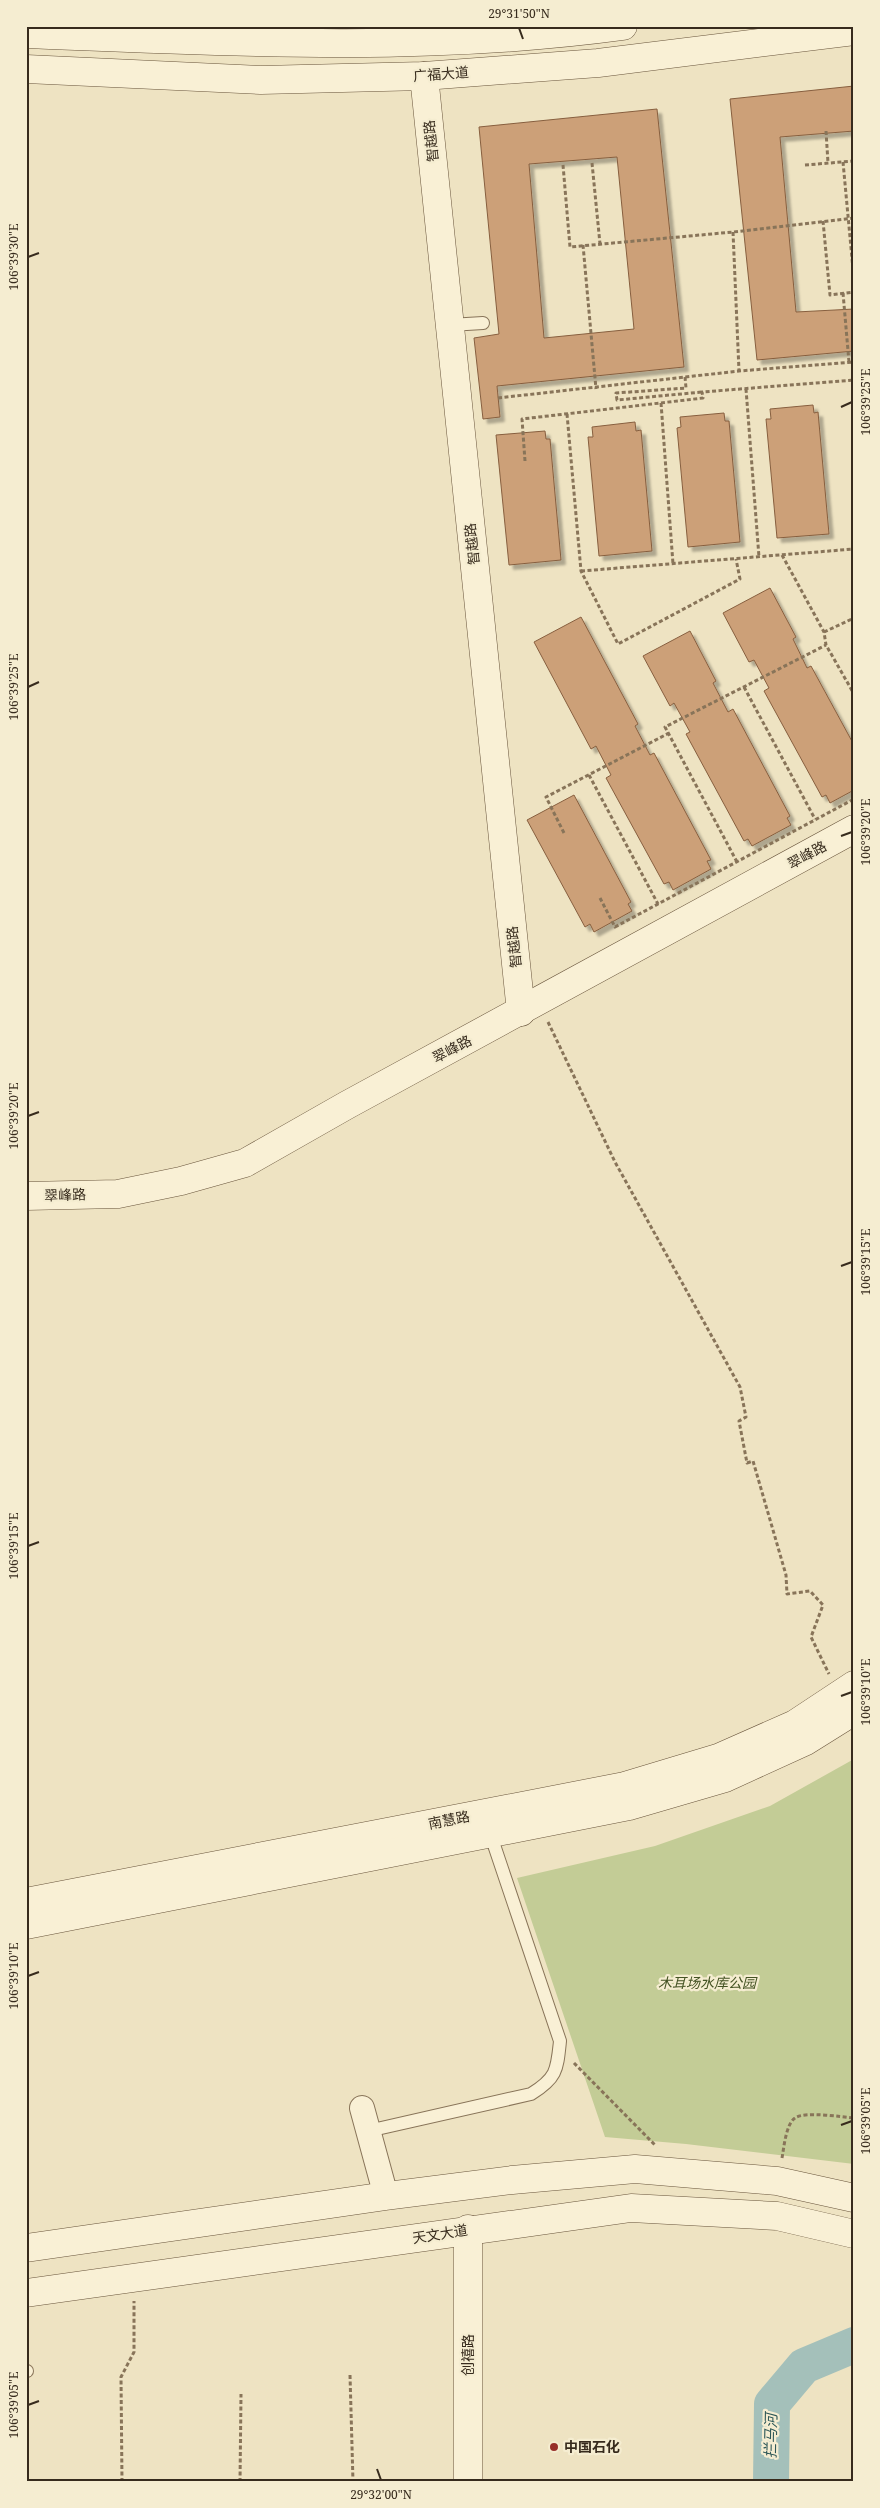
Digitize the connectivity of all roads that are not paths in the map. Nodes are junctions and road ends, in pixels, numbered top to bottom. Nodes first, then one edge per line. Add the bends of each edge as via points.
1 (623, 26) edge
2 (854, 31) edge
3 (26, 34) edge
4 (420, 35) edge
5 (26, 69) edge
6 (424, 76) junction
7 (484, 323) dead end
8 (450, 325) junction
9 (854, 829) edge
10 (530, 1007) junction
11 (26, 1196) edge
12 (842, 1680) edge
13 (854, 1711) edge
14 (490, 1833) junction
15 (26, 1902) edge
16 (26, 1924) edge
17 (362, 2108) dead end
18 (368, 2131) junction
19 (386, 2196) junction
20 (854, 2198) edge
21 (468, 2229) junction
22 (854, 2234) edge
23 (26, 2248) edge
24 (26, 2293) edge
25 (468, 2482) edge

1 - 4 main road
2 - 6 main road, 广福大道 via 598,63
3 - 4 main road via 262,43
5 - 6 main road, 广福大道 via 262,80
6 - 8 main road, 智越路
7 - 8 lane
8 - 10 main road, 智越路
9 - 10 main road, 翠峰路
10 - 11 main road, 翠峰路 via 245,1163 118,1194
12 - 15 main road, 南慧路 via 795,1724 718,1758 625,1786
13 - 14 main road, 南慧路 via 806,1741 725,1778 629,1806
14 - 16 main road, 南慧路
14 - 18 lane via 560,2041 558,2065 548,2083 531,2094
17 - 18 street
18 - 19 street
19 - 20 main road via 635,2169 777,2181
19 - 23 main road
21 - 22 main road, 天文大道 via 631,2208 777,2216
21 - 24 main road, 天文大道
21 - 25 main road, 创禧路

